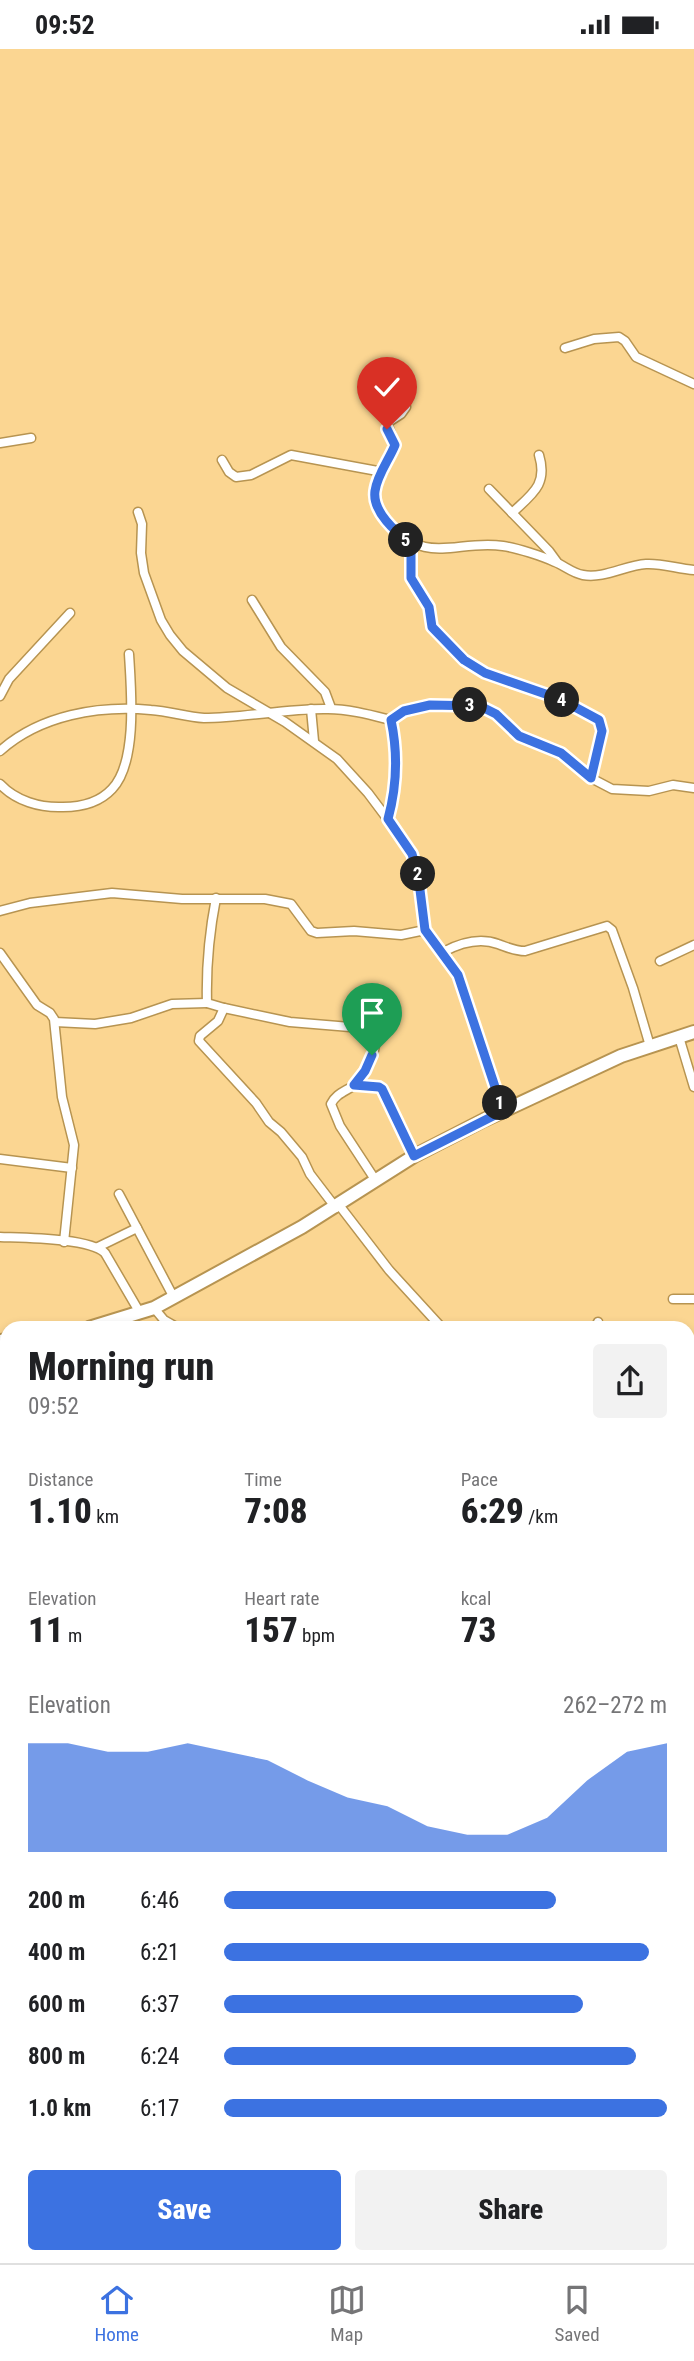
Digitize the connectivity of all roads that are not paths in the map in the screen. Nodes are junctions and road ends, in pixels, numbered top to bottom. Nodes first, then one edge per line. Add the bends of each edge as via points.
1 (565, 348) dead end
2 (400, 384) dead end
3 (694, 384) edge
4 (31, 438) dead end
5 (0, 443) edge
6 (539, 455) dead end
7 (222, 460) dead end
8 (383, 472) junction
9 (489, 489) dead end
10 (138, 512) dead end
11 (512, 513) junction
12 (411, 544) junction
13 (557, 562) junction
14 (694, 570) edge
15 (252, 600) dead end
16 (70, 613) dead end
17 (129, 654) dead end
18 (0, 696) edge
19 (132, 708) junction
20 (331, 708) junction
21 (311, 709) junction
22 (269, 713) junction
23 (391, 720) junction
24 (314, 741) junction
25 (0, 751) edge
26 (591, 778) junction
27 (0, 784) edge
28 (694, 788) edge
29 (388, 819) junction
30 (216, 898) junction
31 (0, 911) edge
32 (425, 930) junction
33 (694, 945) edge
34 (443, 952) junction
35 (0, 953) edge
36 (660, 961) dead end
37 (207, 1003) junction
38 (224, 1008) junction
39 (55, 1022) junction
40 (694, 1032) edge
41 (679, 1037) junction
42 (650, 1045) junction
43 (354, 1085) junction
44 (694, 1087) edge
45 (503, 1111) junction
46 (414, 1156) junction
47 (0, 1159) edge
48 (72, 1168) junction
49 (376, 1181) junction
50 (119, 1194) dead end
51 (338, 1206) junction
52 (137, 1228) junction
53 (0, 1237) edge
54 (64, 1241) junction
55 (98, 1247) junction
56 (173, 1296) junction
57 (673, 1299) dead end
58 (694, 1300) edge
59 (154, 1308) junction
60 (140, 1313) junction
61 (117, 1321) edge
62 (166, 1321) edge
63 (436, 1321) edge

1 - 3 street via 619,337 636,357
2 - 8 street via 406,407 387,423 395,445
4 - 5 street
6 - 11 street via 543,469 539,485
7 - 8 street via 236,477 251,475 291,455
8 - 12 street via 375,491 379,509
9 - 11 street
10 - 22 street via 144,573 170,635 227,688
11 - 13 street
12 - 13 street via 433,549 505,546
12 - 26 street via 411,578 429,607 432,627 464,660 599,720 602,731
13 - 14 street via 570,572 587,576 648,564
15 - 20 street via 281,647 325,692
16 - 18 street via 9,679
17 - 19 street
19 - 22 street via 206,718
19 - 25 street via 46,722
19 - 27 street via 121,776 112,790 97,800 74,807 46,806 10,795
20 - 21 street
20 - 23 street
21 - 22 street
21 - 24 street
22 - 24 street
23 - 26 street via 404,711 430,705 480,706 519,736 561,753
23 - 29 street via 396,750
24 - 29 street via 337,759
26 - 28 street via 612,789
29 - 32 street via 416,865
30 - 31 street via 112,893
30 - 32 street via 287,902 317,933 401,935
30 - 37 street via 208,940
32 - 34 street
33 - 36 street
34 - 42 street via 484,941 525,951 607,926 629,976
34 - 45 street via 458,975
35 - 39 street
37 - 38 street
37 - 39 street via 172,1004 96,1024
38 - 43 street via 290,1022 370,1031 376,1038 375,1048
38 - 51 street via 199,1041 281,1132
39 - 48 street via 62,1097 74,1145
40 - 41 street
41 - 42 street
41 - 44 street
42 - 45 street
43 - 46 street via 382,1089
43 - 49 street via 335,1098 332,1108
45 - 46 street
46 - 49 street
47 - 48 street
48 - 54 street
49 - 51 street
50 - 52 street
51 - 56 street
51 - 63 street
52 - 55 street
52 - 56 street
53 - 54 street
54 - 55 street
55 - 60 street
56 - 59 street
57 - 58 street
59 - 60 street
59 - 62 street
60 - 61 street

